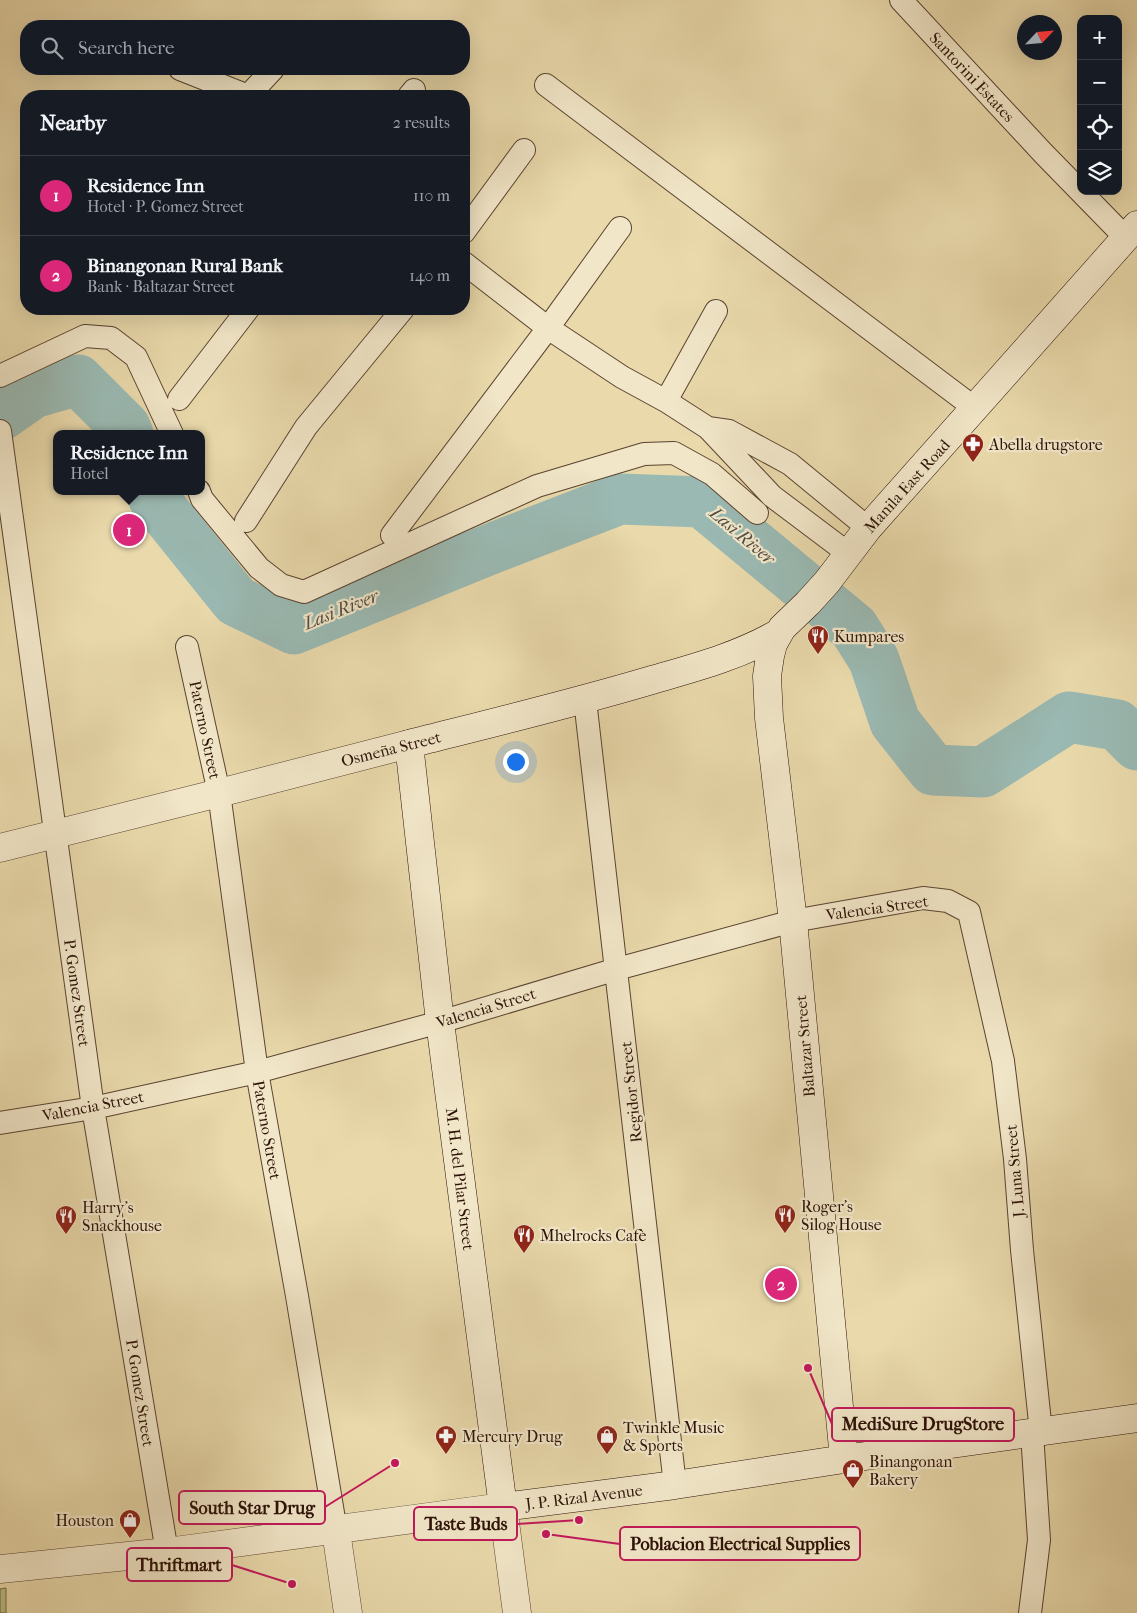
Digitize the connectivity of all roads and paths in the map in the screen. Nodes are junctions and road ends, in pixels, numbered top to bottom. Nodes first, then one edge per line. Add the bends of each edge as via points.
1 (901, 0) edge
2 (195, 75) edge
3 (267, 75) edge
4 (546, 85) dead end
5 (233, 90) edge
6 (254, 90) edge
7 (524, 150) dead end
8 (470, 224) edge
9 (620, 228) dead end
10 (1131, 231) edge
11 (470, 268) edge
12 (716, 311) dead end
13 (243, 315) edge
14 (398, 315) edge
15 (548, 328) junction
16 (0, 376) edge
17 (179, 399) dead end
18 (666, 401) junction
19 (976, 408) junction
20 (708, 428) junction
21 (170, 430) edge
22 (0, 431) edge
23 (200, 495) edge
24 (757, 513) dead end
25 (246, 521) dead end
26 (868, 528) junction
27 (392, 535) dead end
28 (849, 554) junction
29 (778, 634) junction
30 (187, 647) dead end
31 (585, 700) junction
32 (410, 744) junction
33 (219, 793) junction
34 (56, 834) junction
35 (0, 848) edge
36 (969, 912) joint
37 (793, 921) junction
38 (617, 969) junction
39 (440, 1022) junction
40 (257, 1072) junction
41 (93, 1108) junction
42 (0, 1123) edge
43 (1137, 1418) edge
44 (1037, 1433) junction
45 (844, 1459) junction
46 (675, 1485) junction
47 (503, 1507) junction
48 (336, 1530) junction
49 (167, 1552) junction
50 (0, 1565) edge
51 (0, 1569) edge
52 (348, 1613) edge
53 (517, 1613) edge
54 (1030, 1613) edge

1 - 10 street, Santorini Estates via 1043,153
2 - 5 street
3 - 6 street
4 - 19 street
7 - 8 street
9 - 15 street
10 - 19 main road, Manila East Road
11 - 15 street
12 - 18 street
13 - 17 street
14 - 25 street via 306,427
15 - 18 street via 622,377
15 - 27 street
16 - 21 street via 84,336 111,338 136,357
18 - 20 street
19 - 26 main road, Manila East Road
20 - 26 street via 729,431 790,464
20 - 28 street via 772,496
22 - 34 street, P. Gomez Street
23 - 24 street via 259,568 281,585 304,592 537,486 644,454 674,453 712,474
26 - 28 main road, Manila East Road
28 - 29 main road, Manila East Road
29 - 31 main road, Osmeña Street via 727,658
29 - 37 main road, Baltazar Street via 768,666 768,697
30 - 33 street, Paterno Street
31 - 32 main road, Osmeña Street
31 - 38 street, Regidor Street
32 - 33 main road, Osmeña Street
32 - 39 main road, M. H. del Pilar Street
33 - 34 main road, Osmeña Street
33 - 40 street, Paterno Street
34 - 35 main road, Osmeña Street
34 - 41 street, P. Gomez Street
36 - 37 street, Valencia Street via 948,901 923,898
36 - 44 street, J. Luna Street via 1003,1061 1015,1159
37 - 38 street, Valencia Street
37 - 45 main road, Baltazar Street
38 - 39 street, Valencia Street
38 - 46 street, Regidor Street
39 - 40 street, Valencia Street
39 - 47 main road, M. H. del Pilar Street
40 - 41 street, Valencia Street
40 - 48 street, Paterno Street
41 - 42 street, Valencia Street
41 - 49 street, P. Gomez Street
43 - 44 main road, J. P. Rizal Avenue
44 - 45 main road, J. P. Rizal Avenue
44 - 54 street, J. Luna Street via 1039,1540
45 - 46 main road, J. P. Rizal Avenue
46 - 47 main road, J. P. Rizal Avenue
47 - 48 main road, J. P. Rizal Avenue
47 - 53 main road, M. H. del Pilar Street
48 - 49 main road, J. P. Rizal Avenue
48 - 52 main road, Paterno Street
49 - 51 main road, J. P. Rizal Avenue
50 - 51 street

